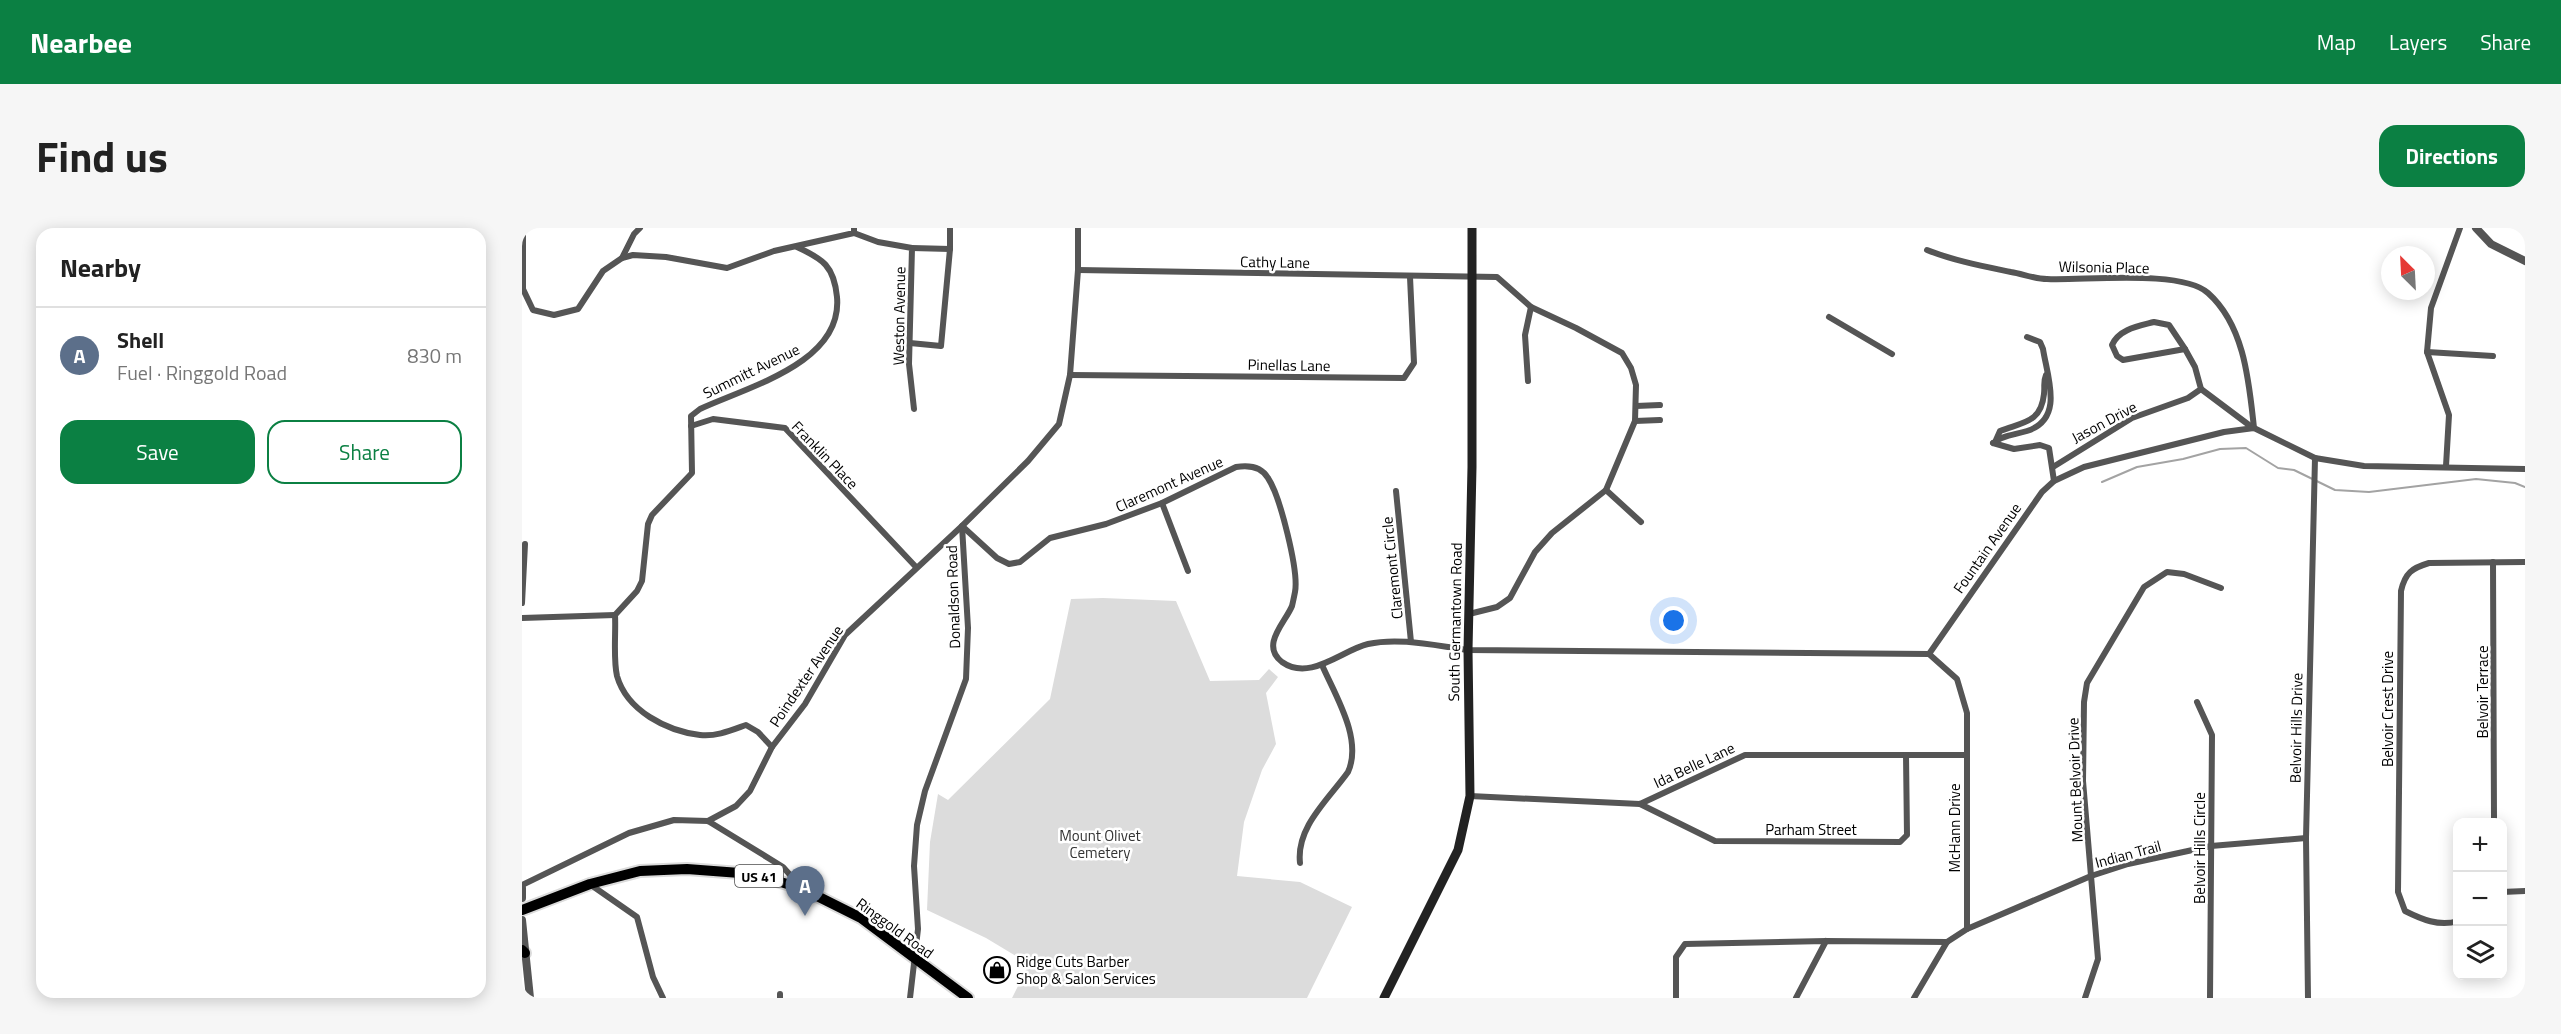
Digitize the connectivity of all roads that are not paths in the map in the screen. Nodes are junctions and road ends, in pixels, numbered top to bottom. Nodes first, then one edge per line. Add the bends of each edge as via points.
1 (523, 228) edge
2 (640, 228) edge
3 (950, 228) edge
4 (1078, 228) edge
5 (1472, 228) edge
6 (2460, 228) edge
7 (2476, 228) edge
8 (854, 230) edge
9 (797, 247) junction
10 (912, 248) junction
11 (950, 249) junction
12 (1927, 250) dead end
13 (622, 258) junction
14 (2525, 261) edge
15 (1078, 270) junction
16 (1410, 276) junction
17 (1472, 277) junction
18 (523, 289) edge
19 (1531, 307) junction
20 (1829, 317) dead end
21 (2027, 337) dead end
22 (910, 343) junction
23 (2185, 349) junction
24 (2427, 352) junction
25 (1892, 354) dead end
26 (2493, 356) dead end
27 (1070, 375) junction
28 (1528, 381) dead end
29 (2201, 389) junction
30 (1660, 405) dead end
31 (1636, 406) junction
32 (914, 409) dead end
33 (1660, 420) dead end
34 (1635, 421) junction
35 (691, 426) junction
36 (2254, 428) junction
37 (2315, 458) junction
38 (2446, 466) junction
39 (2053, 467) junction
40 (2525, 469) edge
41 (2054, 481) junction
42 (1606, 490) junction
43 (1396, 491) dead end
44 (1162, 503) junction
45 (1641, 522) dead end
46 (962, 526) junction
47 (525, 544) dead end
48 (2493, 561) junction
49 (2525, 562) edge
50 (916, 567) junction
51 (1188, 571) dead end
52 (2221, 588) dead end
53 (522, 603) edge
54 (1469, 614) junction
55 (615, 615) junction
56 (522, 618) edge
57 (1412, 642) junction
58 (1468, 650) junction
59 (1929, 654) junction
60 (1322, 665) junction
61 (2197, 702) dead end
62 (772, 747) junction
63 (1906, 755) junction
64 (1966, 755) junction
65 (1470, 796) junction
66 (1640, 804) junction
67 (2493, 818) edge
68 (708, 822) junction
69 (2306, 838) junction
70 (2211, 846) junction
71 (1300, 863) dead end
72 (2091, 876) junction
73 (590, 884) junction
74 (522, 887) edge
75 (801, 888) junction
76 (2525, 891) edge
77 (2507, 892) edge
78 (522, 898) edge
79 (522, 910) edge
80 (522, 920) edge
81 (2453, 922) edge
82 (1967, 929) junction
83 (1826, 941) junction
84 (1947, 942) junction
85 (524, 951) edge
86 (916, 961) junction
87 (530, 998) edge
88 (663, 998) edge
89 (910, 998) edge
90 (968, 998) edge
91 (1384, 998) edge
92 (1676, 998) edge
93 (1796, 998) edge
94 (1914, 998) edge
95 (2085, 998) edge
96 (2210, 998) edge
97 (2308, 998) edge

1 - 18 street
2 - 13 street
3 - 11 street
4 - 15 street, Donaldson Road
5 - 17 main road, South Germantown Road
6 - 24 street via 2431,308
7 - 14 street via 2491,244
8 - 9 street
8 - 10 street, Weston Avenue via 878,242
9 - 13 street via 727,268 666,257
9 - 35 street, Summitt Avenue via 826,262 834,278 838,306 826,336 801,363 700,409 691,416
10 - 11 street
10 - 22 street, Weston Avenue
11 - 22 street via 941,346
12 - 36 street, Wilsonia Place via 1954,260 2045,279 2128,277 2189,284 2207,292 2240,342 2249,377
13 - 18 street via 603,271 588,297 574,311 554,315 536,311
15 - 16 street, Cathy Lane
15 - 27 street, Donaldson Road
16 - 17 street, Cathy Lane
16 - 27 street, Pinellas Lane via 1414,363 1404,378
17 - 19 street, Cathy Lane via 1497,277
17 - 54 main road, South Germantown Road
19 - 28 street via 1525,335
19 - 31 street, Cathy Lane via 1622,353 1632,368
20 - 25 street
21 - 39 street via 2040,342 2043,348 2051,403 2044,420 2032,429 2008,434 1993,443 2014,449 2044,446 2051,451
22 - 32 street, Weston Avenue
23 - 23 street via 2169,326 2154,322 2120,334 2112,345 2123,360
23 - 29 street
24 - 26 street
24 - 38 street via 2449,415
27 - 46 street, Donaldson Road via 1059,424 1028,461
29 - 36 street
29 - 39 street, Jason Drive via 2188,398 2132,418
30 - 31 street
31 - 34 street, Cathy Lane
33 - 34 street
34 - 42 street, Cathy Lane
35 - 50 street, Franklin Place via 716,419 784,428
35 - 55 street via 691,475 652,515 642,581
36 - 37 street
36 - 41 street, Fountain Avenue via 2084,466
37 - 38 street via 2364,466
37 - 69 street, Belvoir Hills Drive
38 - 40 street
39 - 41 street
41 - 59 street, Fountain Avenue via 2025,514
42 - 45 street
42 - 54 street via 1552,533 1535,552 1510,598 1497,607
43 - 57 street, Claremont Circle
44 - 46 street, Claremont Avenue via 1106,524 1050,538 1020,561 1009,564
44 - 51 street
44 - 60 street, Claremont Avenue via 1236,467 1248,465 1268,477 1283,519 1295,588 1292,606 1276,632 1275,653 1289,666
46 - 50 street, Poindexter Avenue
46 - 86 street, Donaldson Road via 968,628 966,679 925,791 917,825
47 - 53 street
48 - 49 street, Belvoir Crest Drive
48 - 67 street, Belvoir Terrace
48 - 81 street, Belvoir Crest Drive via 2414,567 2404,577 2401,591 2398,892 2405,911 2422,920
50 - 62 street, Poindexter Avenue via 845,635 805,704
52 - 72 street, Mount Belvoir Drive via 2184,574 2167,573 2144,587 2087,683 2083,781
54 - 58 main road, South Germantown Road
55 - 56 street
55 - 62 street via 617,676 641,713 702,735 746,725
57 - 58 street, Claremont Avenue
57 - 60 street, Claremont Avenue via 1368,644
58 - 59 street
58 - 65 main road, South Germantown Road
59 - 64 street, McHann Drive via 1957,679 1967,713
60 - 71 street via 1347,726 1351,764 1304,833
61 - 70 street, Belvoir Hills Circle via 2212,735
62 - 68 street, Poindexter Avenue via 750,791 736,806
63 - 64 street, Ida Belle Lane
63 - 66 street, Ida Belle Lane via 1745,755
63 - 66 street, Parham Street via 1907,835 1900,842 1715,841
64 - 82 street, McHann Drive
65 - 66 street, Ida Belle Lane
65 - 91 main road, South Germantown Road via 1458,850
68 - 74 street via 674,820 629,833
68 - 75 street via 783,867
69 - 70 street, Indian Trail
69 - 97 street, Belvoir Hills Drive
70 - 72 street, Indian Trail
70 - 96 street, Belvoir Hills Circle
72 - 82 street, Indian Trail
72 - 95 street, Mount Belvoir Drive via 2098,959
73 - 75 main road, Ringgold Road / US 41 via 640,871 687,869 753,874
73 - 79 main road, Ringgold Road / US 41
73 - 88 street via 637,917
74 - 78 street
75 - 86 main road, Ringgold Road / US 41 via 861,918
76 - 77 street
80 - 85 street
82 - 84 street
83 - 84 street
83 - 92 street via 1686,944 1676,957
83 - 93 street
84 - 94 street
85 - 87 street
86 - 89 street, Donaldson Road
86 - 90 main road, Ringgold Road / US 41

